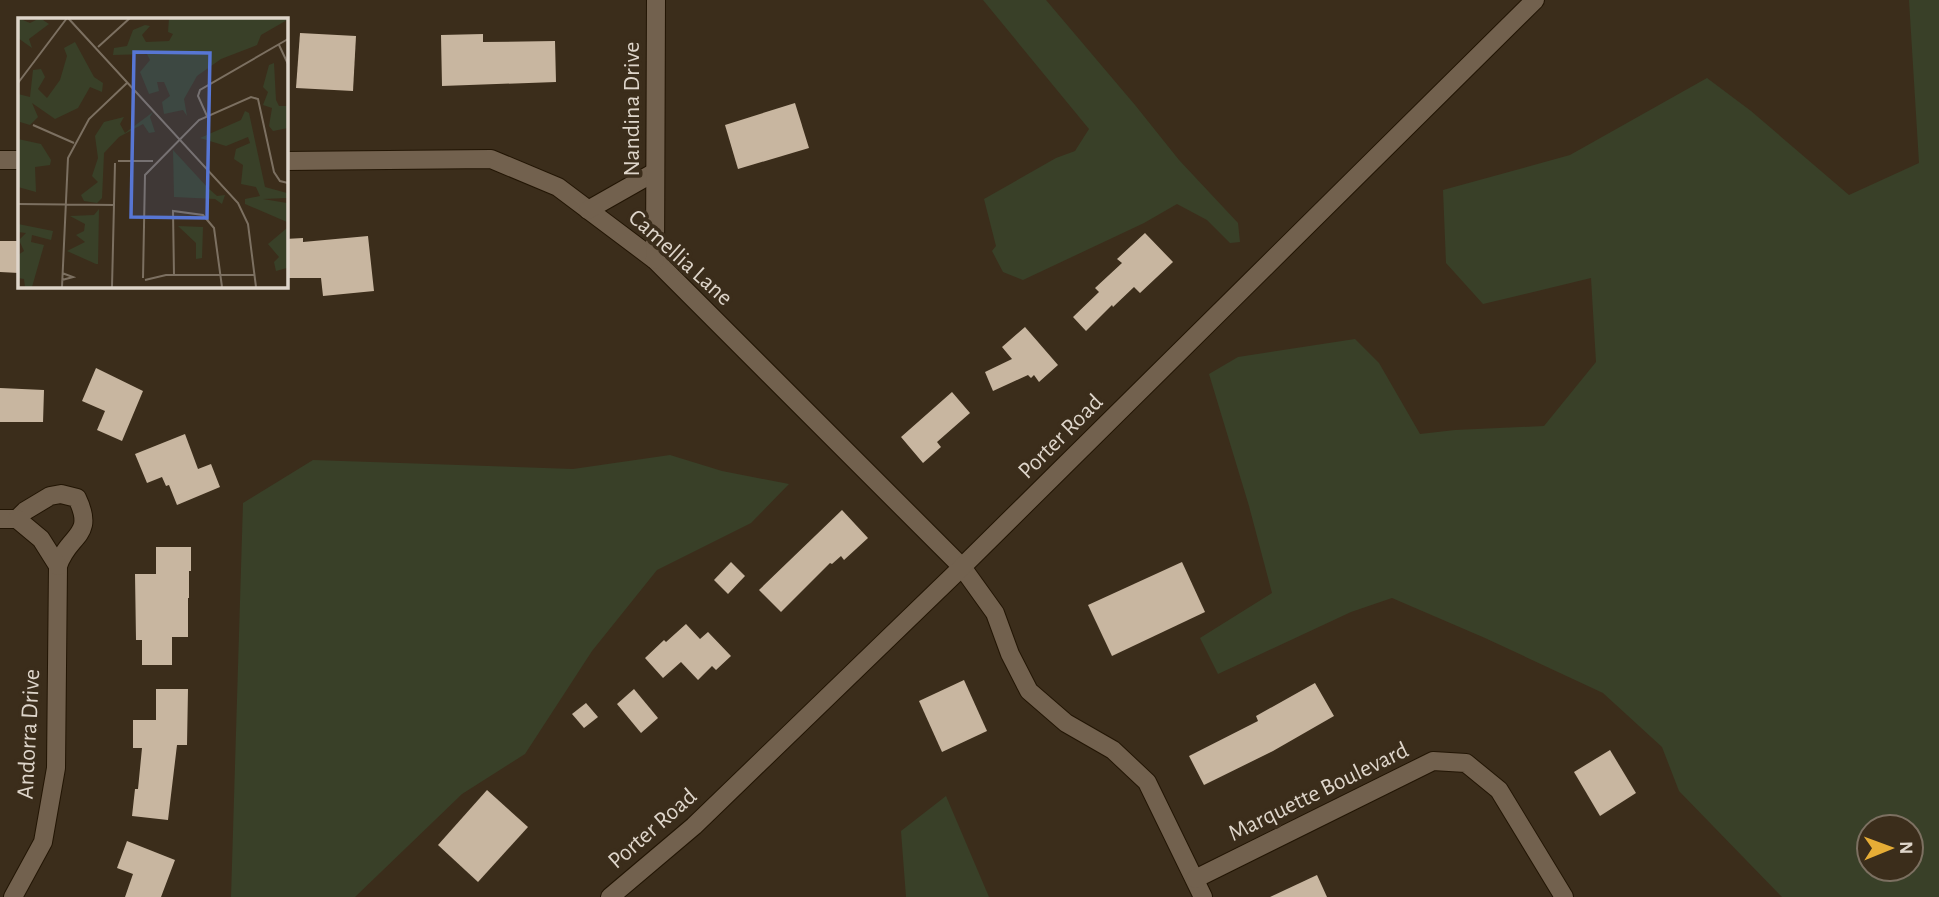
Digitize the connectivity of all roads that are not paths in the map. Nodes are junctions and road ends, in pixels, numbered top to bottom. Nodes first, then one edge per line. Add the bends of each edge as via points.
1 (656, 0) edge
2 (1535, 0) edge
3 (0, 160) edge
4 (18, 160) edge
5 (287, 160) edge
6 (655, 172) junction
7 (589, 210) junction
8 (655, 260) junction
9 (8, 519) edge
10 (58, 566) junction
11 (962, 567) junction
12 (1195, 879) junction
13 (13, 897) edge
14 (610, 897) edge
15 (1203, 897) edge
16 (1564, 897) edge

1 - 6 street, Nandina Drive
2 - 11 street, Porter Road
3 - 4 street
5 - 7 street, Camellia Lane via 491,159 558,187
6 - 7 street
6 - 8 street, Nandina Drive
7 - 8 street, Camellia Lane
8 - 11 street, Camellia Lane
9 - 10 street via 41,539
9 - 10 street via 50,496 77,498 84,513 79,535
10 - 13 street, Andorra Drive via 56,768 43,842
11 - 12 street, Camellia Lane via 995,613 1029,691 1066,723 1113,750 1146,782
11 - 14 street, Porter Road via 694,826
12 - 15 street, Camellia Lane
12 - 16 street, Marquette Boulevard via 1433,761 1466,763 1499,790

